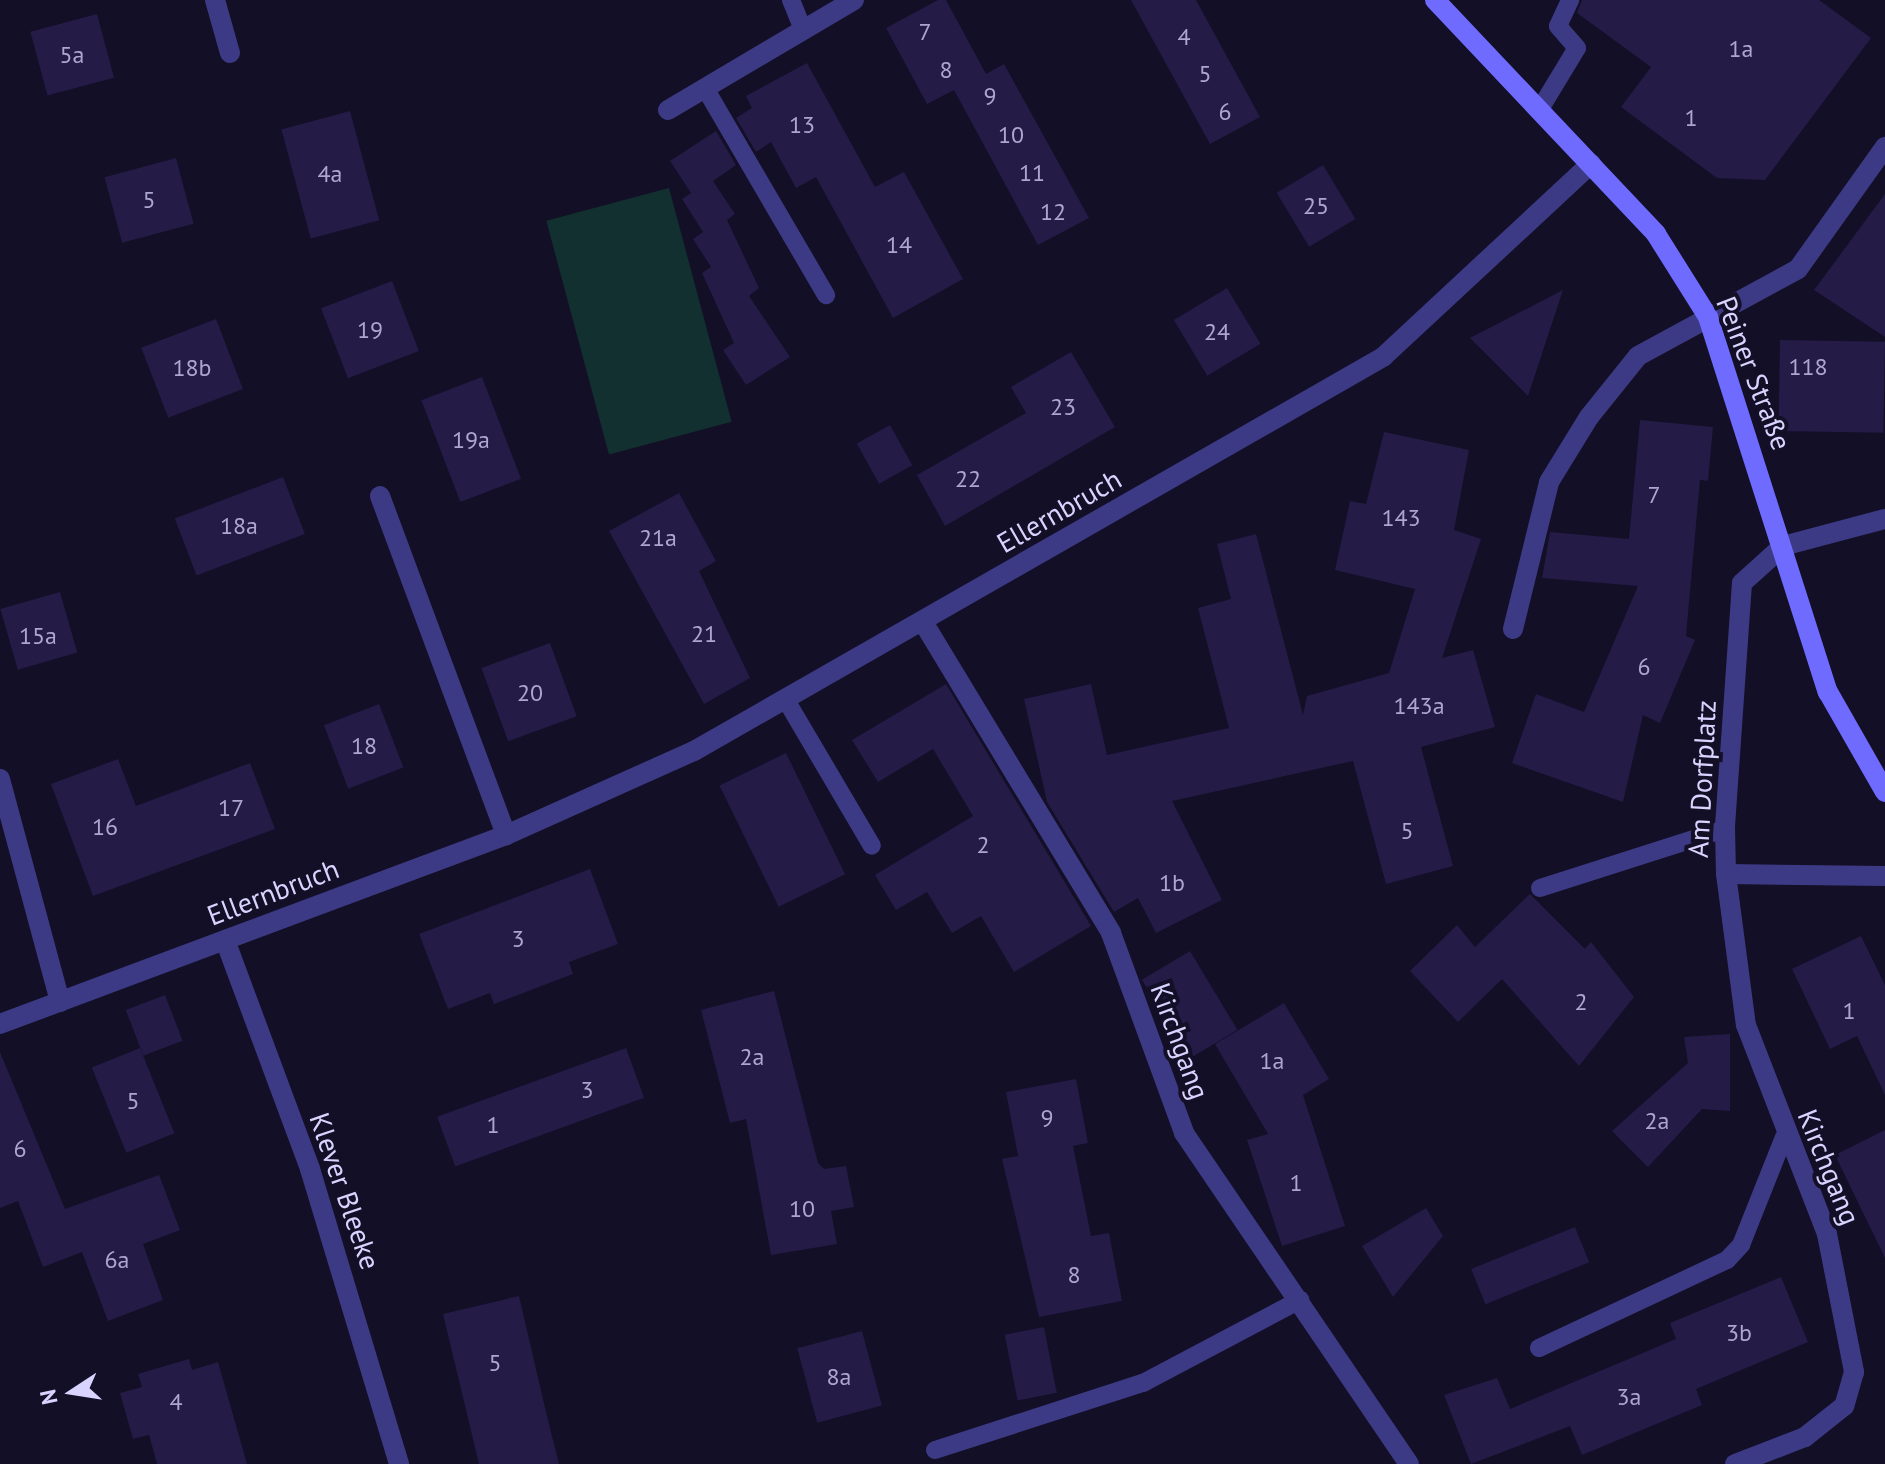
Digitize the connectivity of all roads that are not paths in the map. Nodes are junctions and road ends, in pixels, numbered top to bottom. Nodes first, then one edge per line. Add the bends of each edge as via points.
1 (215, 0) edge
2 (791, 0) edge
3 (854, 0) edge
4 (1435, 0) edge
5 (1570, 0) edge
6 (803, 29) junction
7 (230, 53) dead end
8 (705, 88) junction
9 (1540, 109) junction
10 (668, 110) dead end
11 (1885, 147) edge
12 (1591, 164) junction
13 (826, 295) dead end
14 (1708, 317) junction
15 (380, 496) dead end
16 (1885, 519) edge
17 (1783, 546) junction
18 (923, 622) junction
19 (1513, 629) dead end
20 (786, 700) junction
21 (0, 779) edge
22 (1885, 792) edge
23 (1725, 829) junction
24 (506, 835) junction
25 (872, 846) dead end
26 (1726, 874) junction
27 (1885, 876) edge
28 (1540, 888) dead end
29 (225, 940) junction
30 (60, 1002) junction
31 (0, 1024) edge
32 (1784, 1137) junction
33 (1300, 1300) junction
34 (1539, 1348) dead end
35 (935, 1450) dead end
36 (399, 1464) edge
37 (1409, 1464) edge
38 (1735, 1464) edge

1 - 7 street
2 - 6 lane
3 - 6 street
4 - 9 main road, Peiner Straße
5 - 9 lane via 1558,26 1577,48
6 - 8 street
8 - 10 street
8 - 13 lane
9 - 12 main road, Peiner Straße
11 - 14 street via 1798,269
12 - 14 main road, Peiner Straße via 1656,234
12 - 18 street, Ellernbruch via 1383,357
14 - 17 main road, Peiner Straße
14 - 19 street via 1638,356 1564,453 1549,482
15 - 24 street
16 - 17 street
17 - 22 main road, Peiner Straße via 1828,692
17 - 23 street, Am Dorfplatz via 1742,583
18 - 20 street, Ellernbruch
18 - 33 street, Kirchgang via 1111,933 1184,1133
20 - 24 street, Ellernbruch via 597,799
20 - 25 lane
21 - 30 street
23 - 26 street, Am Dorfplatz
23 - 28 lane
24 - 29 street, Ellernbruch
26 - 27 street, Am Dorfplatz
26 - 32 street, Kirchgang via 1746,1025
29 - 30 street, Ellernbruch
29 - 36 street, Klever Bleeke via 310,1169
30 - 31 street, Ellernbruch
32 - 34 lane via 1741,1245 1727,1260
32 - 38 street, Kirchgang via 1835,1260 1854,1372 1844,1406 1805,1437
33 - 35 lane via 1143,1383
33 - 37 street, Kirchgang

